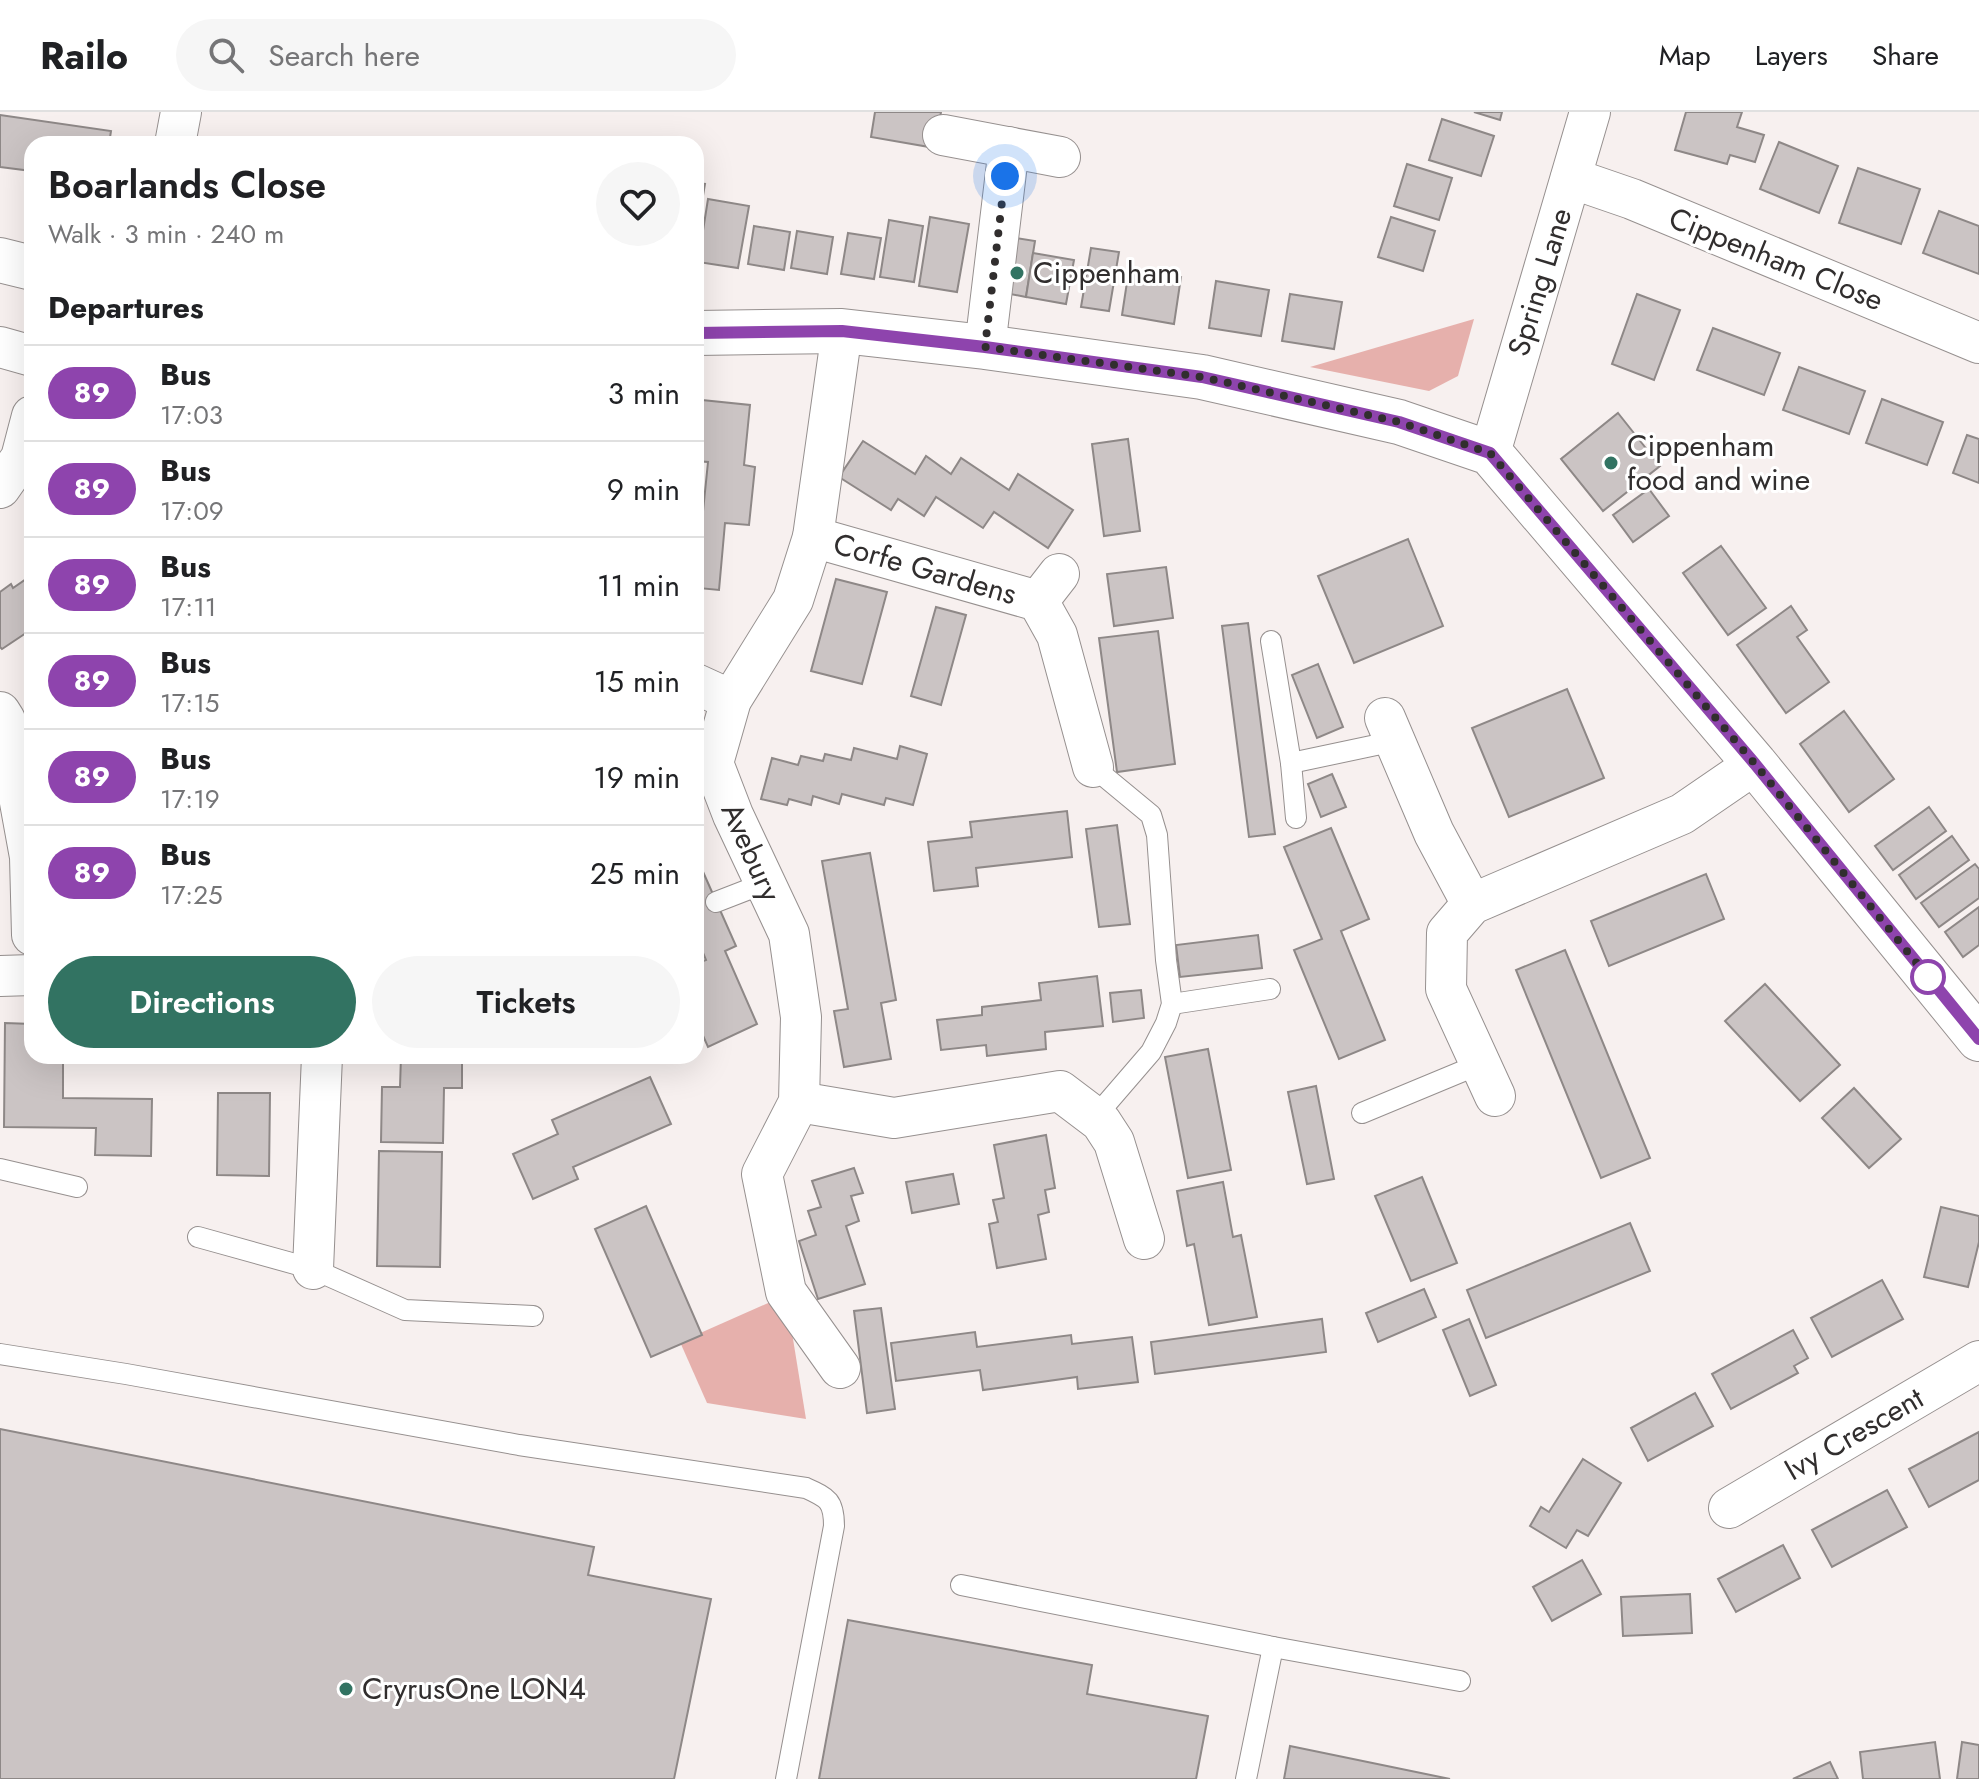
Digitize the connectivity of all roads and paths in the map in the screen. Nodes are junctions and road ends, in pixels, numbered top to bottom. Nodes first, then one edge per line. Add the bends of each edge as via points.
1 (181, 112) edge
2 (1590, 112) edge
3 (943, 135) dead end
4 (176, 136) edge
5 (1009, 147) junction
6 (1060, 157) dead end
7 (1571, 178) junction
8 (0, 260) edge
9 (24, 266) edge
10 (842, 331) junction
11 (704, 333) edge
12 (1979, 343) edge
13 (0, 347) edge
14 (985, 347) junction
15 (24, 354) edge
16 (24, 447) edge
17 (1490, 453) junction
18 (0, 488) edge
19 (813, 537) junction
20 (1271, 641) dead end
21 (714, 692) edge
22 (12, 713) edge
23 (1390, 730) joint
24 (1291, 763) junction
25 (1755, 764) junction
26 (1093, 767) joint
27 (24, 809) edge
28 (1296, 818) dead end
29 (765, 883) junction
30 (716, 902) dead end
31 (1472, 904) junction
32 (24, 975) edge
33 (0, 976) edge
34 (1270, 989) dead end
35 (1172, 1004) junction
36 (1979, 1039) edge
37 (320, 1064) edge
38 (1488, 1080) joint
39 (799, 1102) junction
40 (1362, 1113) dead end
41 (1095, 1117) junction
42 (0, 1169) edge
43 (77, 1187) dead end
44 (198, 1237) dead end
45 (1144, 1239) dead end
46 (313, 1269) junction
47 (533, 1316) dead end
48 (0, 1354) edge
49 (1979, 1361) edge
50 (840, 1368) dead end
51 (1729, 1508) dead end
52 (961, 1585) dead end
53 (1273, 1647) junction
54 (1460, 1681) dead end
55 (786, 1779) edge
56 (1246, 1779) edge

1 - 4 street
2 - 7 street, Spring Lane
3 - 5 street
5 - 6 street
5 - 14 street
7 - 12 street, Cippenham Close
7 - 17 street, Spring Lane
8 - 9 street
10 - 11 street
10 - 14 street
10 - 19 street, Avebury
13 - 15 street
14 - 17 street via 1202,377 1399,422
16 - 18 street
17 - 25 street
19 - 21 street, Avebury via 793,600
19 - 26 street, Corfe Gardens via 1048,588
20 - 24 lane
21 - 29 street, Avebury via 713,763
22 - 27 street
23 - 24 lane
23 - 31 street via 1434,833
24 - 28 lane
25 - 31 street via 1682,814
25 - 36 street
26 - 35 lane via 1151,815
29 - 30 lane
29 - 39 street, Avebury via 789,934 801,1017
31 - 38 street via 1447,933 1446,989
32 - 33 street
34 - 35 lane
35 - 41 lane via 1151,1052
37 - 46 street
38 - 40 lane
39 - 41 street via 894,1118 1060,1091
39 - 50 street, Avebury via 762,1174 786,1292
41 - 45 street via 1114,1142
42 - 43 lane
44 - 46 lane
46 - 47 lane via 405,1310
48 - 55 lane via 519,1445 806,1488 824,1497 834,1510 834,1526
49 - 51 street, Ivy Crescent
52 - 53 lane
53 - 54 lane
53 - 56 lane

